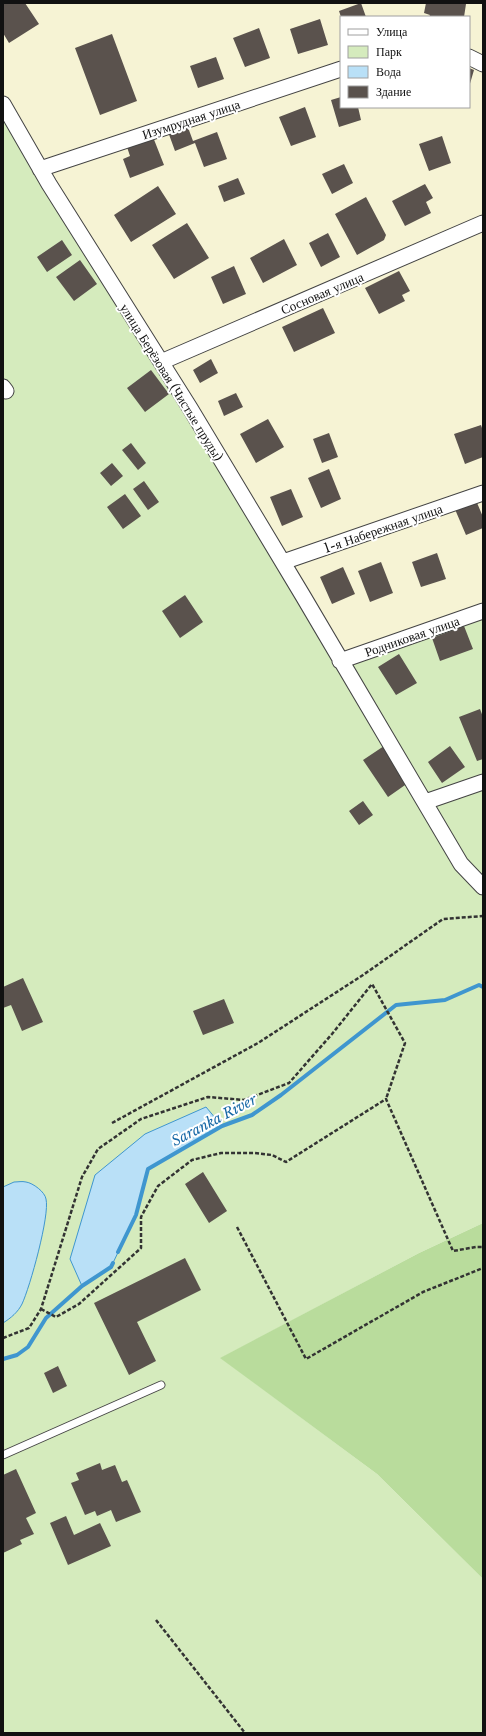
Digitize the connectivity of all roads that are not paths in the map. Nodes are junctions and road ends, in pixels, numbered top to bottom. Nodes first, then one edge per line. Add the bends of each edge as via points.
1 (470, 58) edge
2 (483, 64) edge
3 (340, 69) edge
4 (3, 104) edge
5 (40, 169) junction
6 (483, 223) edge
7 (161, 362) junction
8 (483, 493) edge
9 (283, 562) junction
10 (483, 611) edge
11 (340, 661) junction
12 (483, 782) edge
13 (425, 802) junction
14 (483, 887) edge
15 (161, 1385) dead end
16 (3, 1455) edge

1 - 2 street
3 - 5 street, Изумрудная улица
4 - 5 street, улица Берёзовая (Чистые пруды)
5 - 7 street, улица Берёзовая (Чистые пруды)
6 - 7 street, Сосновая улица
7 - 9 street, улица Берёзовая (Чистые пруды)
8 - 9 street, 1-я Набережная улица
9 - 11 street, улица Берёзовая (Чистые пруды)
10 - 11 street, Родниковая улица
11 - 13 street, улица Берёзовая (Чистые пруды)
12 - 13 street
13 - 14 street, улица Берёзовая (Чистые пруды) via 461,864
15 - 16 lane

